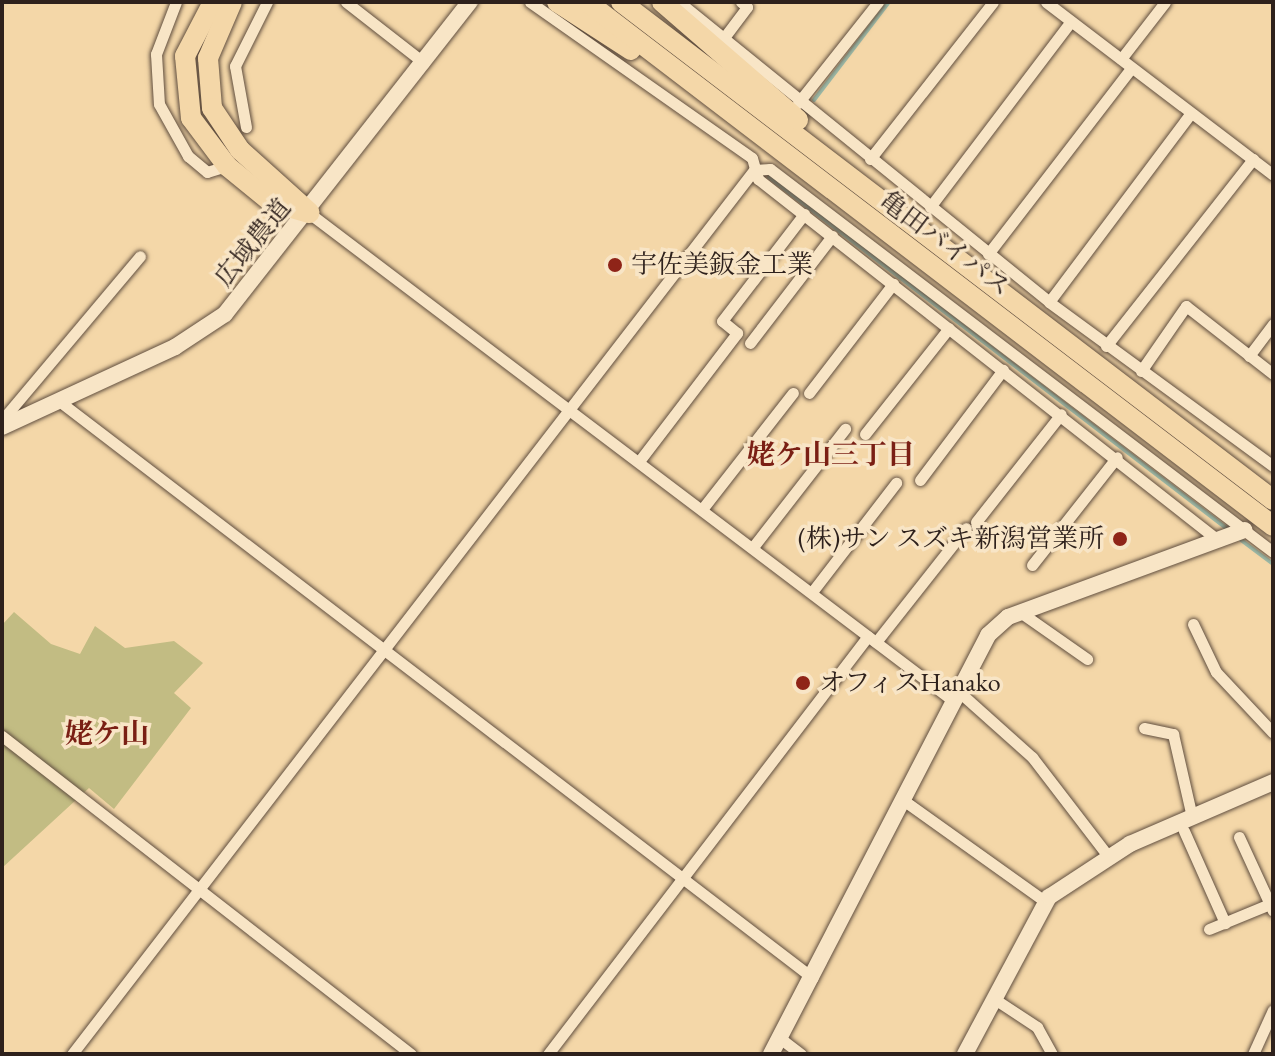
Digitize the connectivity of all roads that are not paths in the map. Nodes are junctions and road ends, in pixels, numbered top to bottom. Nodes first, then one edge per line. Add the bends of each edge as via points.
1 (176, 2) edge
2 (213, 2) edge
3 (232, 2) edge
4 (267, 2) edge
5 (346, 2) edge
6 (470, 2) edge
7 (530, 2) edge
8 (557, 2) edge
9 (587, 2) edge
10 (621, 2) edge
11 (662, 2) edge
12 (679, 2) edge
13 (741, 2) edge
14 (878, 2) edge
15 (993, 2) edge
16 (1046, 2) edge
17 (1165, 2) edge
18 (1062, 7) edge
19 (1071, 21) junction
20 (723, 39) junction
21 (1121, 59) junction
22 (424, 63) junction
23 (1131, 68) junction
24 (716, 103) junction
25 (798, 103) junction
26 (1190, 114) junction
27 (246, 127) dead end
28 (870, 159) junction
29 (1253, 159) junction
30 (217, 169) junction
31 (754, 170) junction
32 (1273, 175) edge
33 (866, 186) junction
34 (930, 207) junction
35 (309, 213) junction
36 (804, 214) junction
37 (832, 236) junction
38 (988, 254) junction
39 (140, 256) dead end
40 (893, 284) junction
41 (1049, 302) junction
42 (1273, 324) edge
43 (949, 328) junction
44 (750, 343) dead end
45 (1106, 346) junction
46 (1249, 356) junction
47 (1003, 370) junction
48 (1141, 371) junction
49 (1273, 374) edge
50 (793, 393) dead end
51 (809, 393) dead end
52 (59, 401) junction
53 (569, 408) junction
54 (1061, 414) junction
55 (2, 420) edge
56 (2, 427) edge
57 (845, 429) dead end
58 (865, 434) dead end
59 (1117, 457) junction
60 (640, 460) junction
61 (1273, 466) edge
62 (920, 480) dead end
63 (896, 483) dead end
64 (1273, 500) edge
65 (703, 508) junction
66 (1273, 526) edge
67 (1233, 535) junction
68 (753, 547) junction
69 (1273, 552) edge
70 (1032, 565) dead end
71 (812, 592) junction
72 (1020, 612) junction
73 (1193, 624) dead end
74 (872, 639) junction
75 (384, 649) junction
76 (1087, 659) dead end
77 (954, 695) junction
78 (1144, 728) dead end
79 (1273, 733) edge
80 (2, 736) edge
81 (1273, 782) edge
82 (903, 800) junction
83 (1188, 824) junction
84 (1239, 837) dead end
85 (1108, 856) junction
86 (683, 877) junction
87 (202, 889) junction
88 (1046, 902) junction
89 (1272, 908) edge
90 (1225, 923) junction
91 (1209, 929) dead end
92 (813, 978) junction
93 (993, 998) junction
94 (1273, 1010) edge
95 (781, 1039) junction
96 (72, 1054) edge
97 (411, 1054) edge
98 (548, 1054) edge
99 (771, 1054) edge
100 (801, 1054) edge
101 (965, 1054) edge
102 (1052, 1054) edge
103 (1253, 1054) edge

1 - 30 street via 156,54 159,104 170,133
2 - 30 highway via 193,35 182,78 191,118
3 - 35 highway via 208,58 212,108 240,150
4 - 27 street via 235,66
5 - 22 street
6 - 22 street, 広域農道
7 - 31 street via 752,158
8 - 24 highway
9 - 24 highway, 亀田バイパス
10 - 33 highway, 亀田バイパス
11 - 33 highway
12 - 20 street
13 - 20 street via 747,7
14 - 25 street
15 - 28 street
16 - 18 street
17 - 21 street
18 - 19 street
19 - 21 street
19 - 34 street
20 - 25 street
21 - 23 street
22 - 35 street, 広域農道
23 - 26 street
23 - 38 street
24 - 66 highway, 亀田バイパス
25 - 28 street
26 - 29 street
26 - 41 street
28 - 34 street
29 - 32 street
29 - 45 street
30 - 35 highway via 271,202
31 - 36 street
31 - 53 street
31 - 67 street via 770,169
33 - 64 highway, 亀田バイパス
34 - 38 street
35 - 52 street, 広域農道 via 225,314 175,347
35 - 53 street
36 - 37 street
36 - 60 street via 722,321 737,333
37 - 40 street
37 - 44 street
38 - 41 street
39 - 55 street
40 - 43 street
40 - 51 street
41 - 45 street
42 - 46 street
43 - 47 street
43 - 58 street
45 - 48 street
46 - 48 street via 1186,306
46 - 49 street
47 - 54 street
47 - 62 street
48 - 61 street
50 - 65 street
52 - 56 street, 広域農道
52 - 75 street
53 - 60 street
53 - 75 street
54 - 59 street
54 - 74 street
57 - 68 street
59 - 67 street
59 - 70 street
60 - 65 street
63 - 71 street
65 - 68 street
67 - 69 street
67 - 72 street
68 - 71 street
71 - 74 street
72 - 76 street
72 - 77 street via 988,635
73 - 79 street via 1216,672
74 - 77 street
74 - 86 street
75 - 86 street
75 - 87 street
77 - 82 street
77 - 85 street via 1032,757
78 - 83 street via 1173,734
80 - 87 street
81 - 83 street
82 - 88 street
82 - 92 street
83 - 85 street
83 - 90 street
84 - 89 street
85 - 88 street
86 - 92 street
86 - 98 street
87 - 96 street
87 - 97 street
88 - 93 street
89 - 90 street
90 - 91 street
92 - 95 street
93 - 101 street
93 - 102 street via 1037,1027
94 - 103 street
95 - 99 street
95 - 100 street

